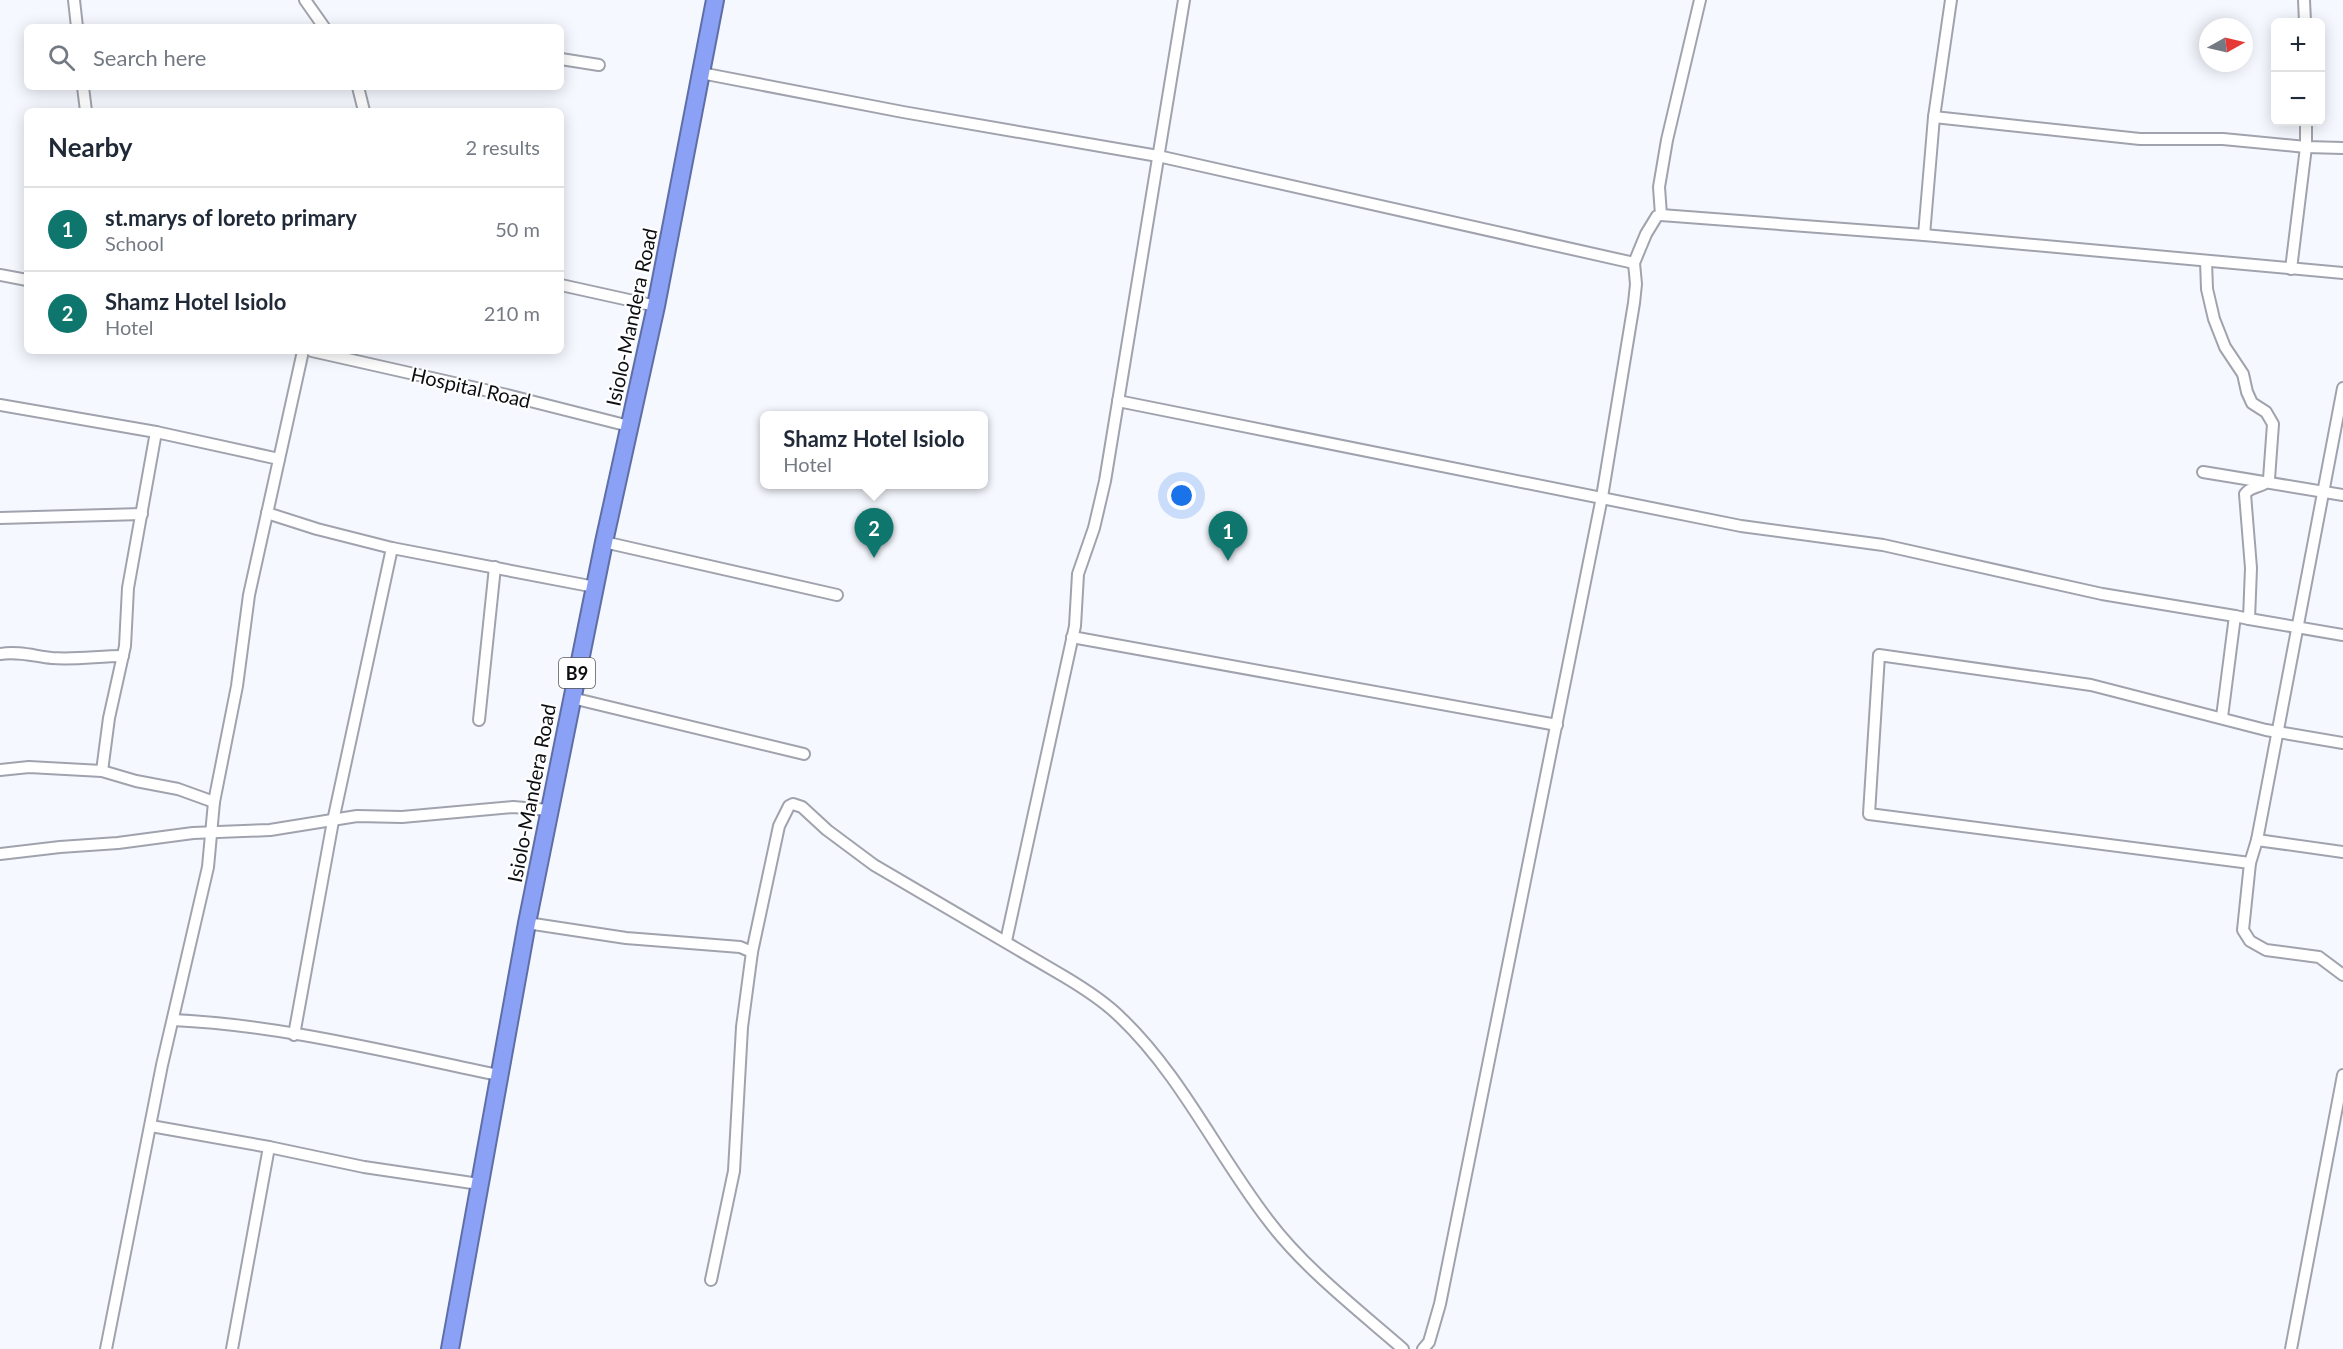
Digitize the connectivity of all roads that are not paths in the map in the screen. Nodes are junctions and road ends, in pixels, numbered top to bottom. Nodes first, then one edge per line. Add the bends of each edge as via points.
1 (74, 0) edge
2 (305, 0) edge
3 (715, 0) edge
4 (1184, 0) edge
5 (1700, 0) edge
6 (1951, 0) edge
7 (2304, 0) edge
8 (2305, 18) edge
9 (77, 24) edge
10 (322, 24) edge
11 (564, 59) edge
12 (599, 65) dead end
13 (701, 73) junction
14 (83, 90) edge
15 (359, 90) edge
16 (86, 108) edge
17 (363, 108) edge
18 (1934, 117) junction
19 (2306, 126) edge
20 (2306, 147) junction
21 (2343, 148) edge
22 (1158, 156) junction
23 (1661, 215) junction
24 (1923, 235) junction
25 (2206, 261) junction
26 (1634, 263) junction
27 (2291, 269) junction
28 (2343, 273) edge
29 (0, 275) edge
30 (24, 279) edge
31 (564, 286) edge
32 (656, 306) junction
33 (302, 354) edge
34 (325, 354) edge
35 (2343, 388) edge
36 (1118, 401) junction
37 (0, 405) edge
38 (629, 426) junction
39 (156, 432) junction
40 (279, 459) junction
41 (2203, 472) dead end
42 (2266, 483) junction
43 (2323, 491) junction
44 (2343, 495) edge
45 (1602, 497) junction
46 (267, 513) junction
47 (142, 514) junction
48 (0, 518) edge
49 (604, 542) junction
50 (392, 548) junction
51 (495, 567) junction
52 (595, 587) junction
53 (837, 595) dead end
54 (2235, 616) junction
55 (2249, 619) junction
56 (2297, 627) junction
57 (2343, 636) edge
58 (1072, 637) junction
59 (0, 654) edge
60 (123, 656) junction
61 (572, 698) junction
62 (2222, 717) junction
63 (479, 720) dead end
64 (1557, 725) junction
65 (2277, 732) junction
66 (2343, 743) edge
67 (804, 754) dead end
68 (0, 770) edge
69 (102, 771) junction
70 (214, 801) junction
71 (549, 810) junction
72 (333, 821) junction
73 (211, 833) junction
74 (2257, 840) junction
75 (2343, 852) edge
76 (0, 854) edge
77 (2250, 863) junction
78 (526, 923) junction
79 (1006, 941) junction
80 (752, 952) junction
81 (2343, 975) edge
82 (173, 1020) junction
83 (294, 1035) junction
84 (499, 1075) junction
85 (2343, 1075) edge
86 (151, 1126) junction
87 (269, 1147) junction
88 (479, 1184) junction
89 (711, 1280) dead end
90 (106, 1349) edge
91 (232, 1349) edge
92 (450, 1349) edge
93 (1403, 1349) edge
94 (1424, 1349) edge
95 (2291, 1349) edge

1 - 9 street
2 - 10 street
3 - 13 highway, Isiolo-Mandera Road / B9
4 - 22 street
5 - 23 street via 1667,140 1659,188
6 - 18 street
7 - 8 street
11 - 12 street
13 - 22 street
13 - 32 highway, Isiolo-Mandera Road / B9
14 - 16 street
15 - 17 street
18 - 20 street via 2140,139 2223,139
18 - 24 street
19 - 20 street
20 - 21 street
20 - 27 street
22 - 26 street
22 - 36 street
23 - 24 street
23 - 26 street via 1646,234
24 - 25 street
25 - 27 street
25 - 42 street via 2207,289 2225,347 2243,374 2252,403 2266,412 2273,424
26 - 45 street via 1634,303
27 - 28 street
29 - 30 street
31 - 32 street
32 - 38 highway, Isiolo-Mandera Road / B9
33 - 40 street
34 - 38 street, Hospital Road
35 - 43 street
36 - 45 street
36 - 58 street via 1098,511 1078,574
37 - 39 street
38 - 49 highway, Isiolo-Mandera Road / B9
39 - 40 street
39 - 47 street
40 - 46 street
41 - 42 street
42 - 43 street
42 - 55 street via 2245,494 2251,568
43 - 44 street
43 - 56 street
45 - 54 street via 1741,526 1883,545 2102,594
45 - 64 street
46 - 50 street
46 - 70 street
47 - 48 street
47 - 60 street via 126,603
49 - 52 highway, Isiolo-Mandera Road / B9
49 - 53 street
50 - 51 street
50 - 72 street
51 - 52 street
51 - 63 street
52 - 61 highway, Isiolo-Mandera Road / B9
54 - 55 street
54 - 62 street
55 - 56 street
56 - 57 street
56 - 65 street
58 - 64 street
58 - 79 street
59 - 60 street
60 - 69 street
61 - 67 street
61 - 71 highway, Isiolo-Mandera Road / B9
62 - 65 street
62 - 77 street via 2091,685 1879,655 1869,814
64 - 94 street via 1440,1304
65 - 66 street
65 - 74 street
68 - 69 street via 29,767
69 - 70 street
70 - 73 street
71 - 72 street via 513,807 402,817 357,816
71 - 78 highway, Isiolo-Mandera Road / B9
72 - 73 street
72 - 83 street
73 - 76 street
73 - 82 street via 208,867
74 - 75 street
74 - 77 street
77 - 81 street via 2243,930 2250,941 2266,950 2319,957
78 - 80 street via 636,939 740,947
78 - 84 highway, Isiolo-Mandera Road / B9
79 - 80 street via 874,865 802,807 793,804 779,826
79 - 93 street via 1092,994 1120,1018 1180,1090 1269,1222 1341,1295
80 - 89 street via 742,1027 734,1171
82 - 83 street
82 - 86 street
83 - 84 street
84 - 88 highway, Isiolo-Mandera Road / B9
85 - 95 street
86 - 87 street
86 - 90 street
87 - 88 street via 353,1165
87 - 91 street
88 - 92 highway, Isiolo-Mandera Road / B9

